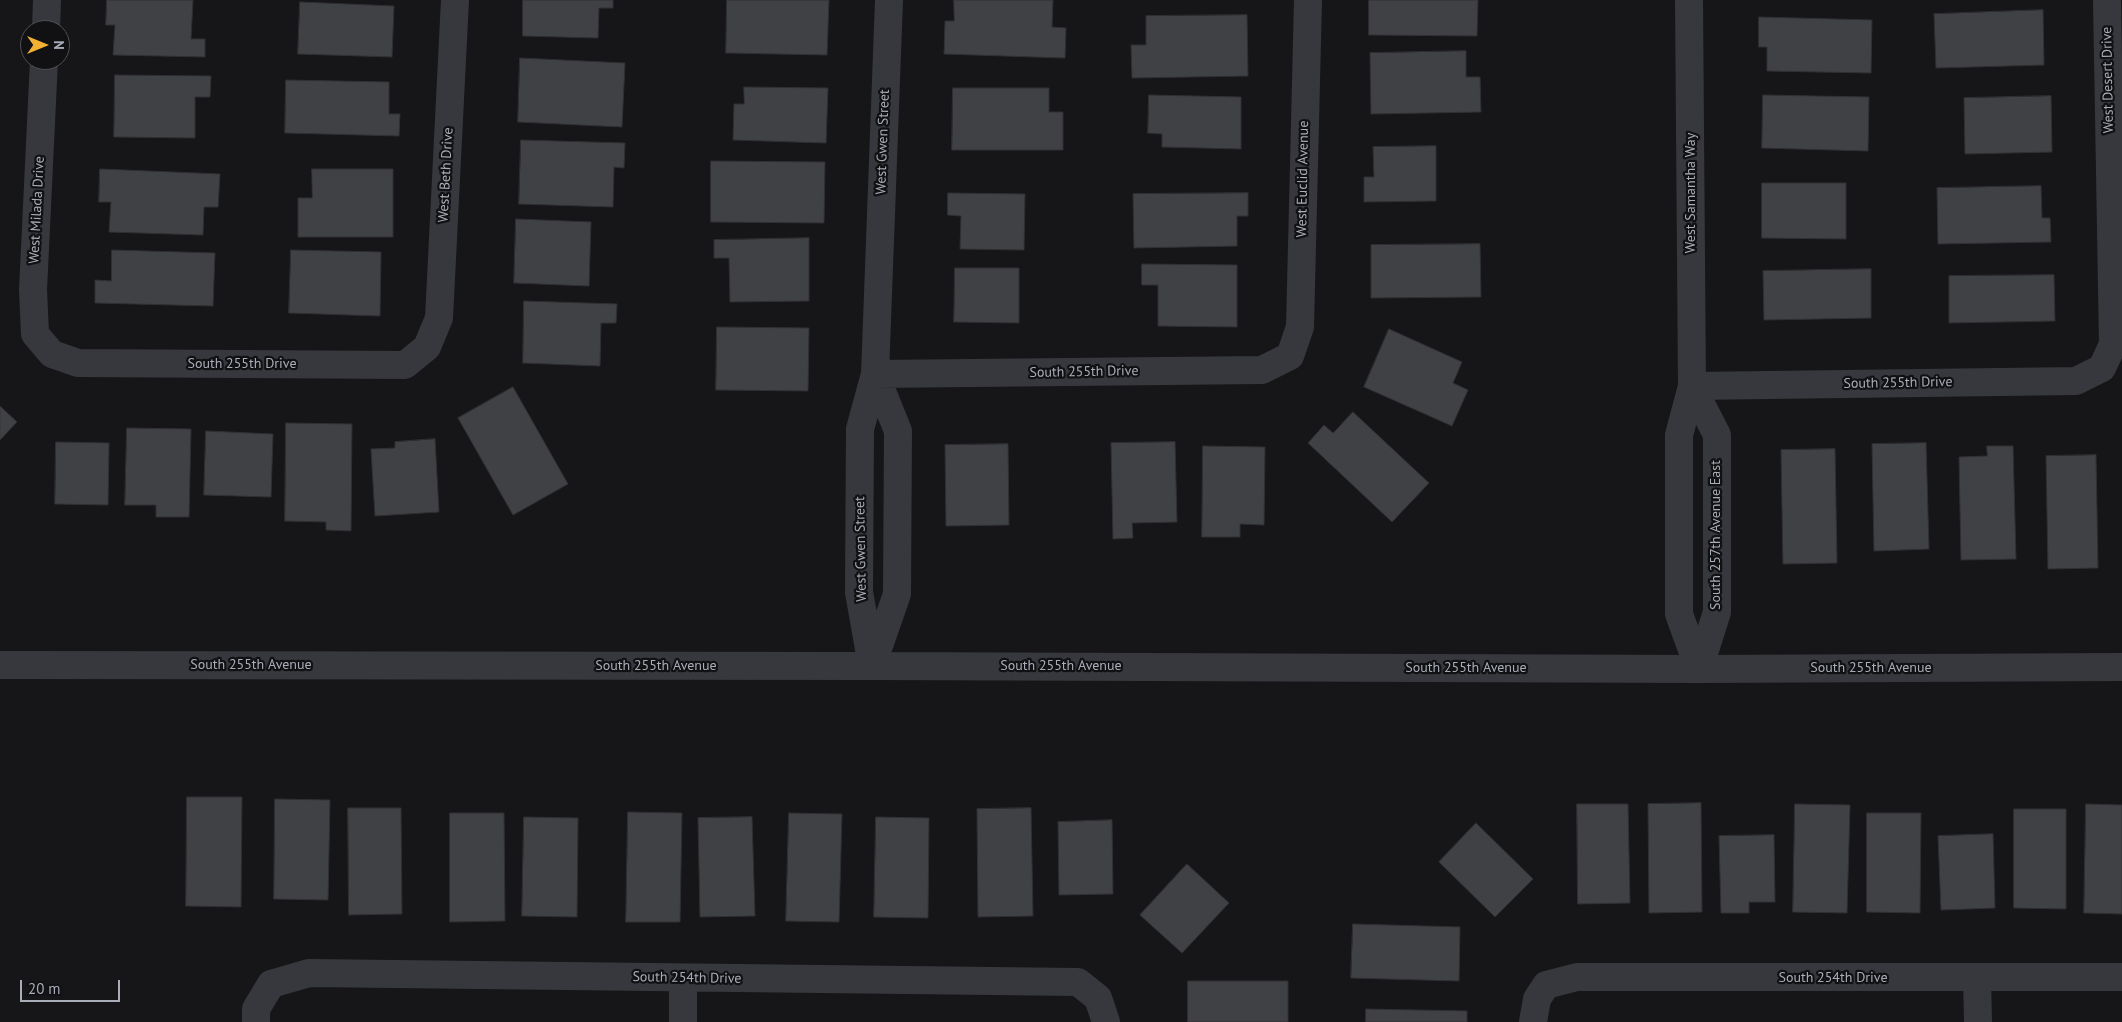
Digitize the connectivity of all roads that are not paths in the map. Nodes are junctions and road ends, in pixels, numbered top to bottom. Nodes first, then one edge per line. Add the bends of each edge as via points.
1 (47, 0) edge
2 (455, 0) edge
3 (889, 0) edge
4 (1308, 0) edge
5 (1690, 0) edge
6 (2107, 0) edge
7 (46, 20) edge
8 (44, 70) edge
9 (427, 347) joint
10 (52, 354) joint
11 (1290, 356) joint
12 (2102, 368) joint
13 (875, 374) junction
14 (1692, 386) junction
15 (0, 665) edge
16 (872, 666) junction
17 (2122, 667) edge
18 (1699, 669) junction
19 (2122, 977) edge
20 (683, 978) junction
21 (1977, 978) junction
22 (1102, 1010) edge
23 (256, 1022) edge
24 (683, 1022) edge
25 (1533, 1022) edge
26 (1978, 1022) edge

1 - 7 street
2 - 9 street, West Beth Drive via 439,318
3 - 13 street, West Gwen Street
4 - 11 street, West Euclid Avenue via 1300,327
5 - 14 street, West Samantha Way
6 - 12 street, West Desert Drive via 2113,344
8 - 10 street, West Milada Drive via 33,290 35,334
9 - 10 street, South 255th Drive via 404,365 78,363
11 - 13 street, South 255th Drive via 1262,370
12 - 14 street, South 255th Drive via 2076,381
13 - 16 street, West Gwen Street via 860,429 859,592
13 - 16 street, West Gwen Street via 898,430 897,594
14 - 18 street via 1679,435 1679,614
14 - 18 street, South 257th Avenue East via 1717,435 1717,612
15 - 16 street, South 255th Avenue
16 - 18 street, South 255th Avenue
17 - 18 street, South 255th Avenue
19 - 21 street, South 254th Drive
20 - 22 street, South 254th Drive via 1078,982
20 - 23 street, South 254th Drive via 309,973 271,984 256,1009
20 - 24 street
21 - 25 street, South 254th Drive via 1577,977 1546,985 1537,999
21 - 26 street

